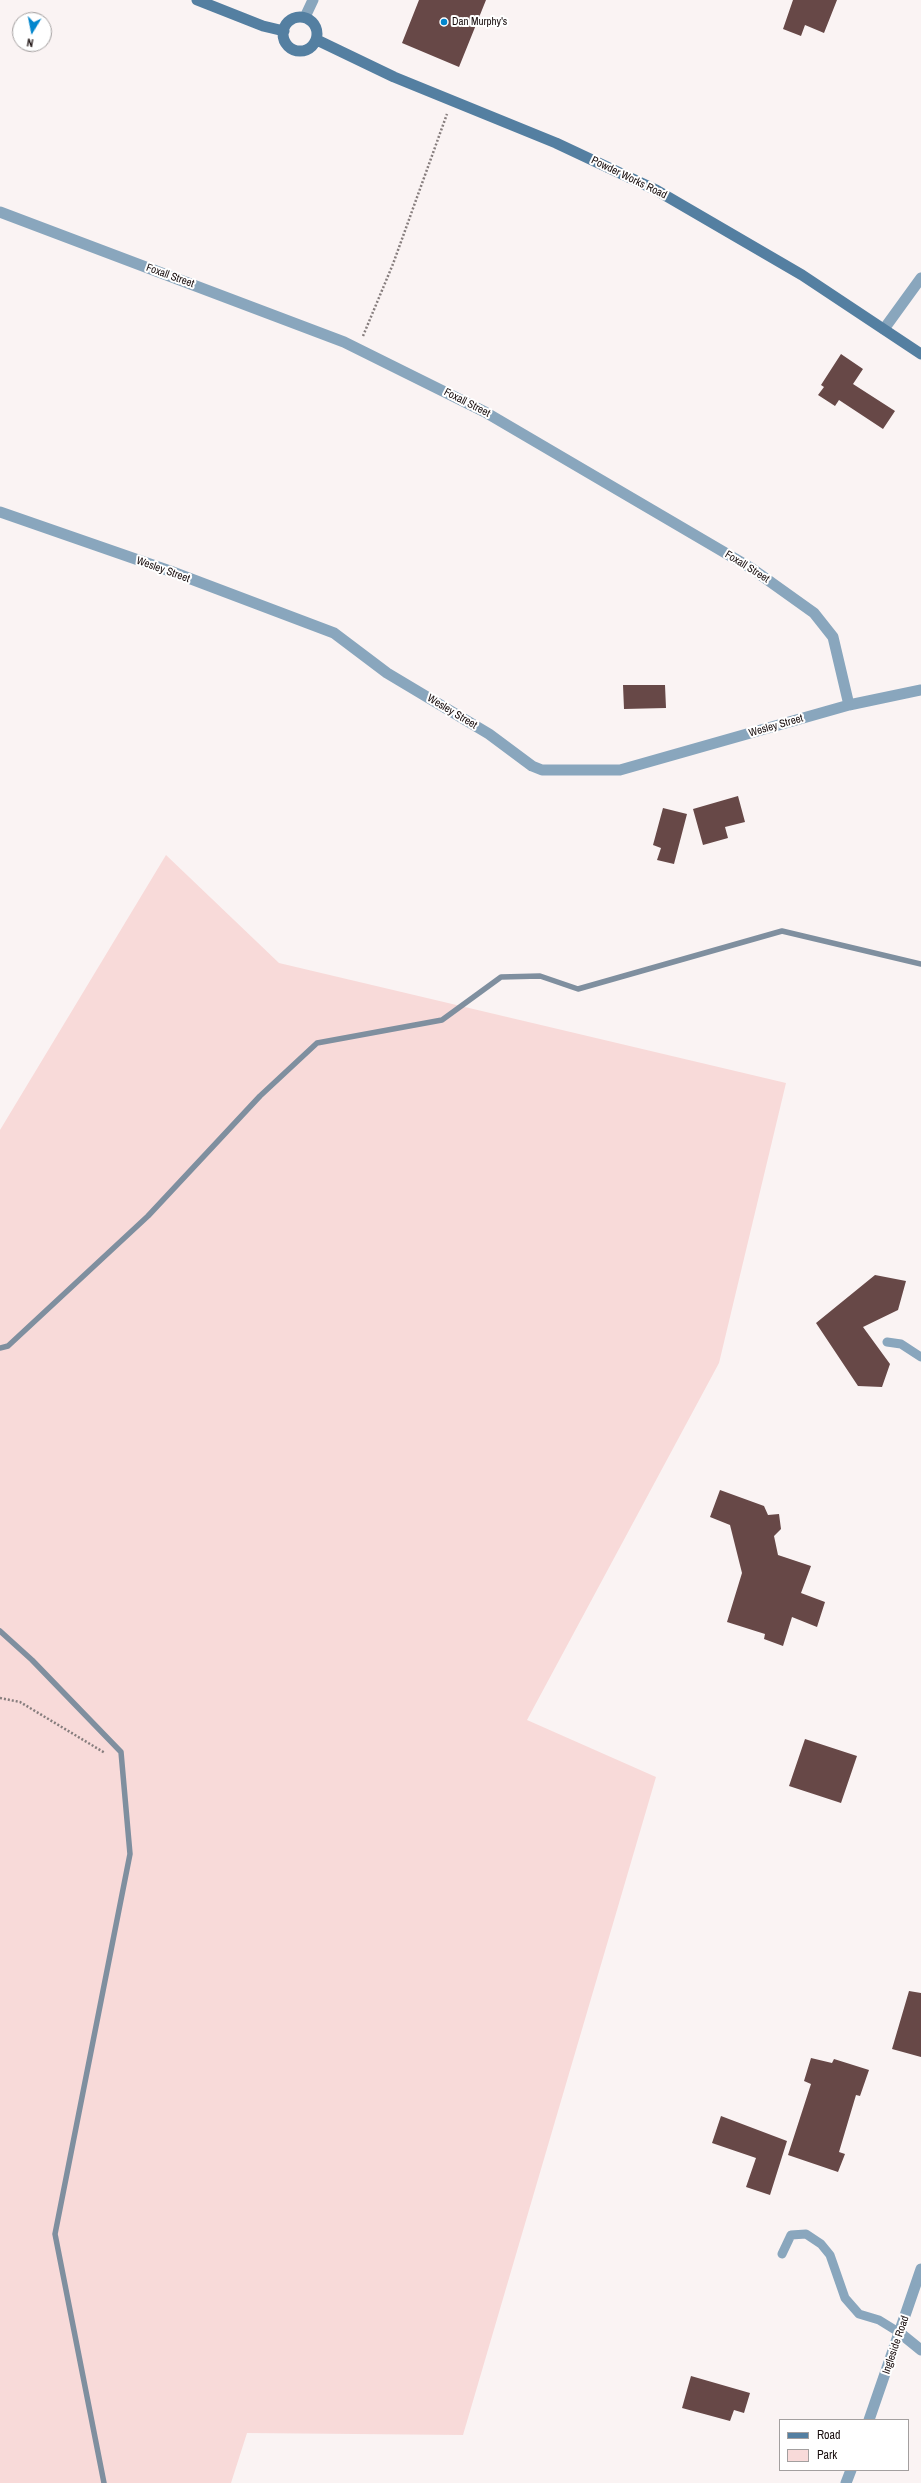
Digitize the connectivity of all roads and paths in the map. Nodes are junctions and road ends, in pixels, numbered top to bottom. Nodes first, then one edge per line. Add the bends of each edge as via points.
1 (197, 0) edge
2 (313, 0) edge
3 (306, 17) junction
4 (284, 31) junction
5 (317, 40) junction
6 (452, 101) junction
7 (0, 212) edge
8 (921, 278) edge
9 (884, 329) junction
10 (358, 348) junction
11 (921, 354) edge
12 (0, 512) edge
13 (921, 690) edge
14 (849, 705) junction
15 (887, 1342) dead end
16 (921, 1357) edge
17 (0, 1698) edge
18 (104, 1753) dead end
19 (782, 2254) dead end
20 (921, 2269) edge
21 (900, 2333) junction
22 (921, 2350) edge
23 (869, 2419) edge
24 (851, 2471) edge
25 (846, 2483) edge

1 - 4 main road via 264,26
2 - 3 street
3 - 4 main road via 294,18 285,26
3 - 5 main road via 316,28
4 - 5 main road via 285,42 293,50 310,48
5 - 6 main road, Powder Works Road via 394,77
6 - 9 main road, Powder Works Road via 556,143 656,190 802,275
6 - 10 path via 393,264
7 - 10 street, Foxall Street
8 - 9 street
9 - 11 main road, Powder Works Road
10 - 14 street, Foxall Street via 485,412 751,568 814,612 833,637
12 - 14 street, Wesley Street via 334,633 387,673 489,734 532,766 542,770 620,770
13 - 14 street, Wesley Street
15 - 16 lane via 901,1344
17 - 18 path via 20,1702
19 - 21 lane via 791,2236 806,2234 821,2244 830,2255 850,2303 860,2314 880,2320
20 - 21 street, Ingleside Road
21 - 22 street
21 - 23 street, Ingleside Road
24 - 25 street

